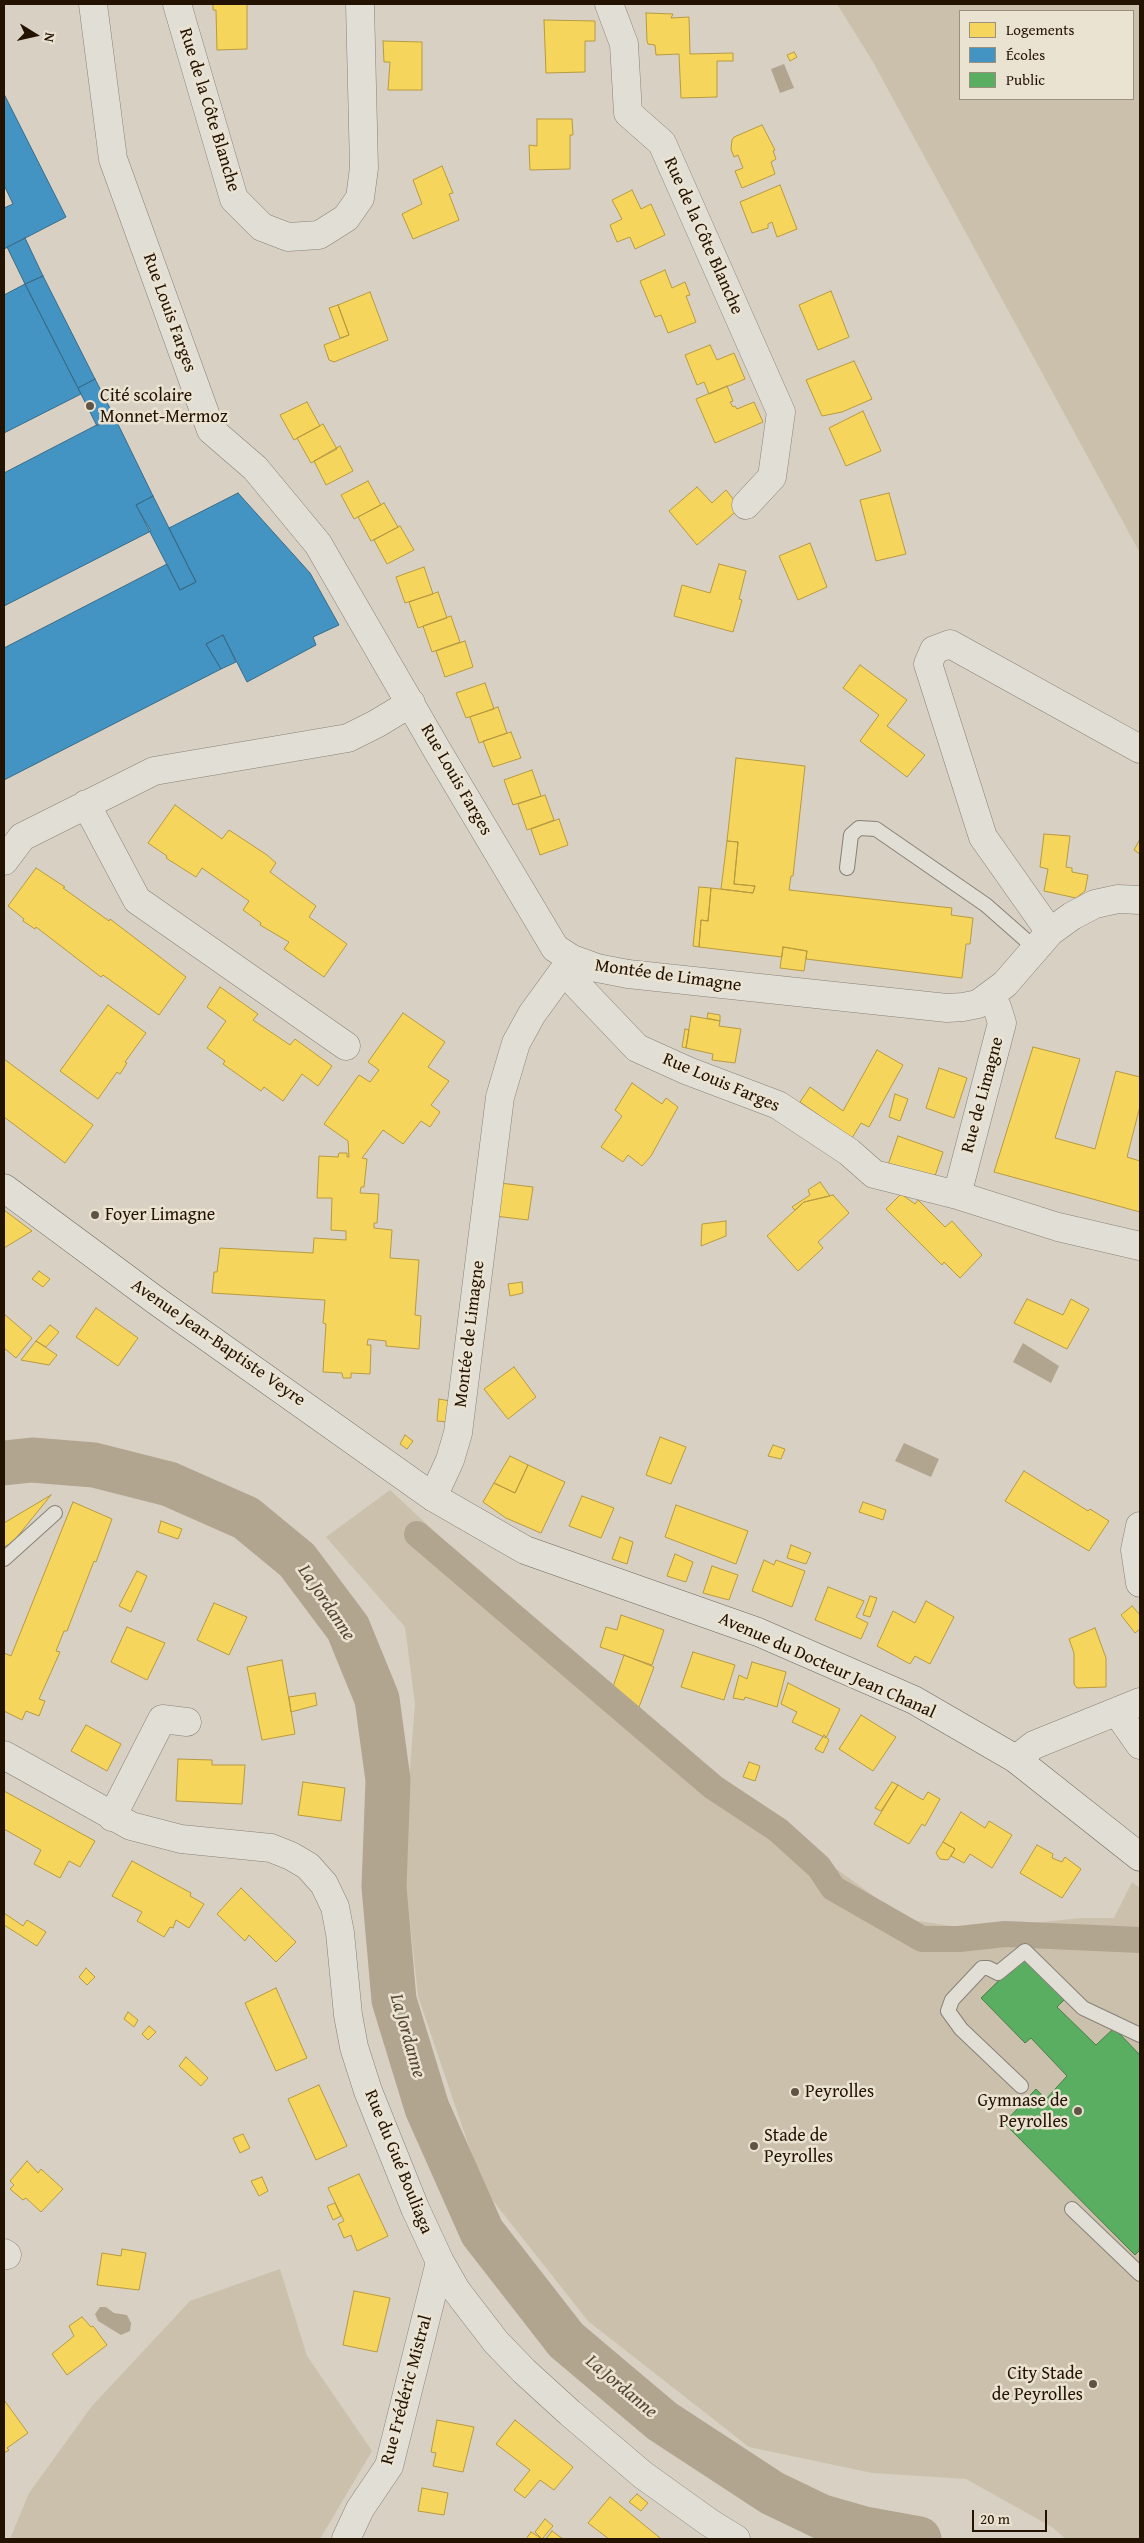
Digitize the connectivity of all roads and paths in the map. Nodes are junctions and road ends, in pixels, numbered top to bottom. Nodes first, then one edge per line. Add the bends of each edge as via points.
1 (93, 4) edge
2 (177, 4) edge
3 (360, 4) edge
4 (609, 4) edge
5 (746, 505) dead end
6 (411, 703) junction
7 (1140, 749) edge
8 (86, 804) junction
9 (4, 861) edge
10 (847, 868) dead end
11 (1140, 900) edge
12 (1043, 941) junction
13 (572, 959) junction
14 (989, 997) junction
15 (346, 1046) dead end
16 (4, 1188) edge
17 (957, 1195) junction
18 (1140, 1246) edge
19 (433, 1497) junction
20 (55, 1513) dead end
21 (1140, 1526) edge
22 (4, 1559) edge
23 (1140, 1583) edge
24 (1129, 1707) edge
25 (187, 1722) dead end
26 (1140, 1745) edge
27 (4, 1755) edge
28 (1016, 1760) junction
29 (112, 1817) junction
30 (1140, 1857) edge
31 (1140, 2035) edge
32 (1021, 2086) dead end
33 (1072, 2209) dead end
34 (440, 2262) junction
35 (1140, 2274) edge
36 (346, 2539) edge
37 (736, 2539) edge

1 - 6 street, Rue Louis Farges via 113,159 211,430 255,468 318,544
2 - 3 street, Rue de la Côte Blanche via 234,198 262,227 288,237 319,235 346,218 360,198 364,168
4 - 5 street, Rue de la Côte Blanche via 624,44 628,113 662,143 781,412 772,477
6 - 8 street via 348,738 154,772
6 - 13 street, Rue Louis Farges via 555,948
7 - 12 street via 950,644 934,650 928,664 983,837
8 - 9 street via 22,837
8 - 15 street via 138,900
10 - 12 lane via 851,835 859,828 876,829
11 - 12 street, Montée de Limagne via 1118,899 1095,904
12 - 14 street, Montée de Limagne
13 - 14 street, Montée de Limagne via 628,974 947,1008 978,1004
13 - 17 street, Rue Louis Farges via 577,985 637,1048 778,1105 849,1152 874,1174
13 - 19 street, Montée de Limagne via 532,1014 516,1043 500,1097 458,1433
14 - 17 street, Rue de Limagne via 1002,1023
16 - 19 street, Avenue Jean-Baptiste Veyre
17 - 18 street, Rue Louis Farges via 1058,1227
19 - 28 street, Avenue du Docteur Jean Chanal via 525,1550 758,1632 914,1700
20 - 22 lane
21 - 23 street via 1135,1550
24 - 26 street
24 - 28 street via 1034,1745
25 - 29 street via 162,1719
27 - 29 street, Rue du Gué Bouliaga
28 - 30 street, Avenue du Docteur Jean Chanal
29 - 34 street, Rue du Gué Bouliaga via 155,1834 271,1848 308,1866 324,1884 335,1907 340,1932 354,2047 389,2148
31 - 32 lane via 1083,2008 1025,1951 998,1974 982,1968 952,2000 948,2011 961,2029
33 - 35 lane
34 - 36 street, Rue Frédéric Mistral via 389,2466 360,2509
34 - 37 street, Rue du Gué Bouliaga via 474,2316 524,2371 643,2475

